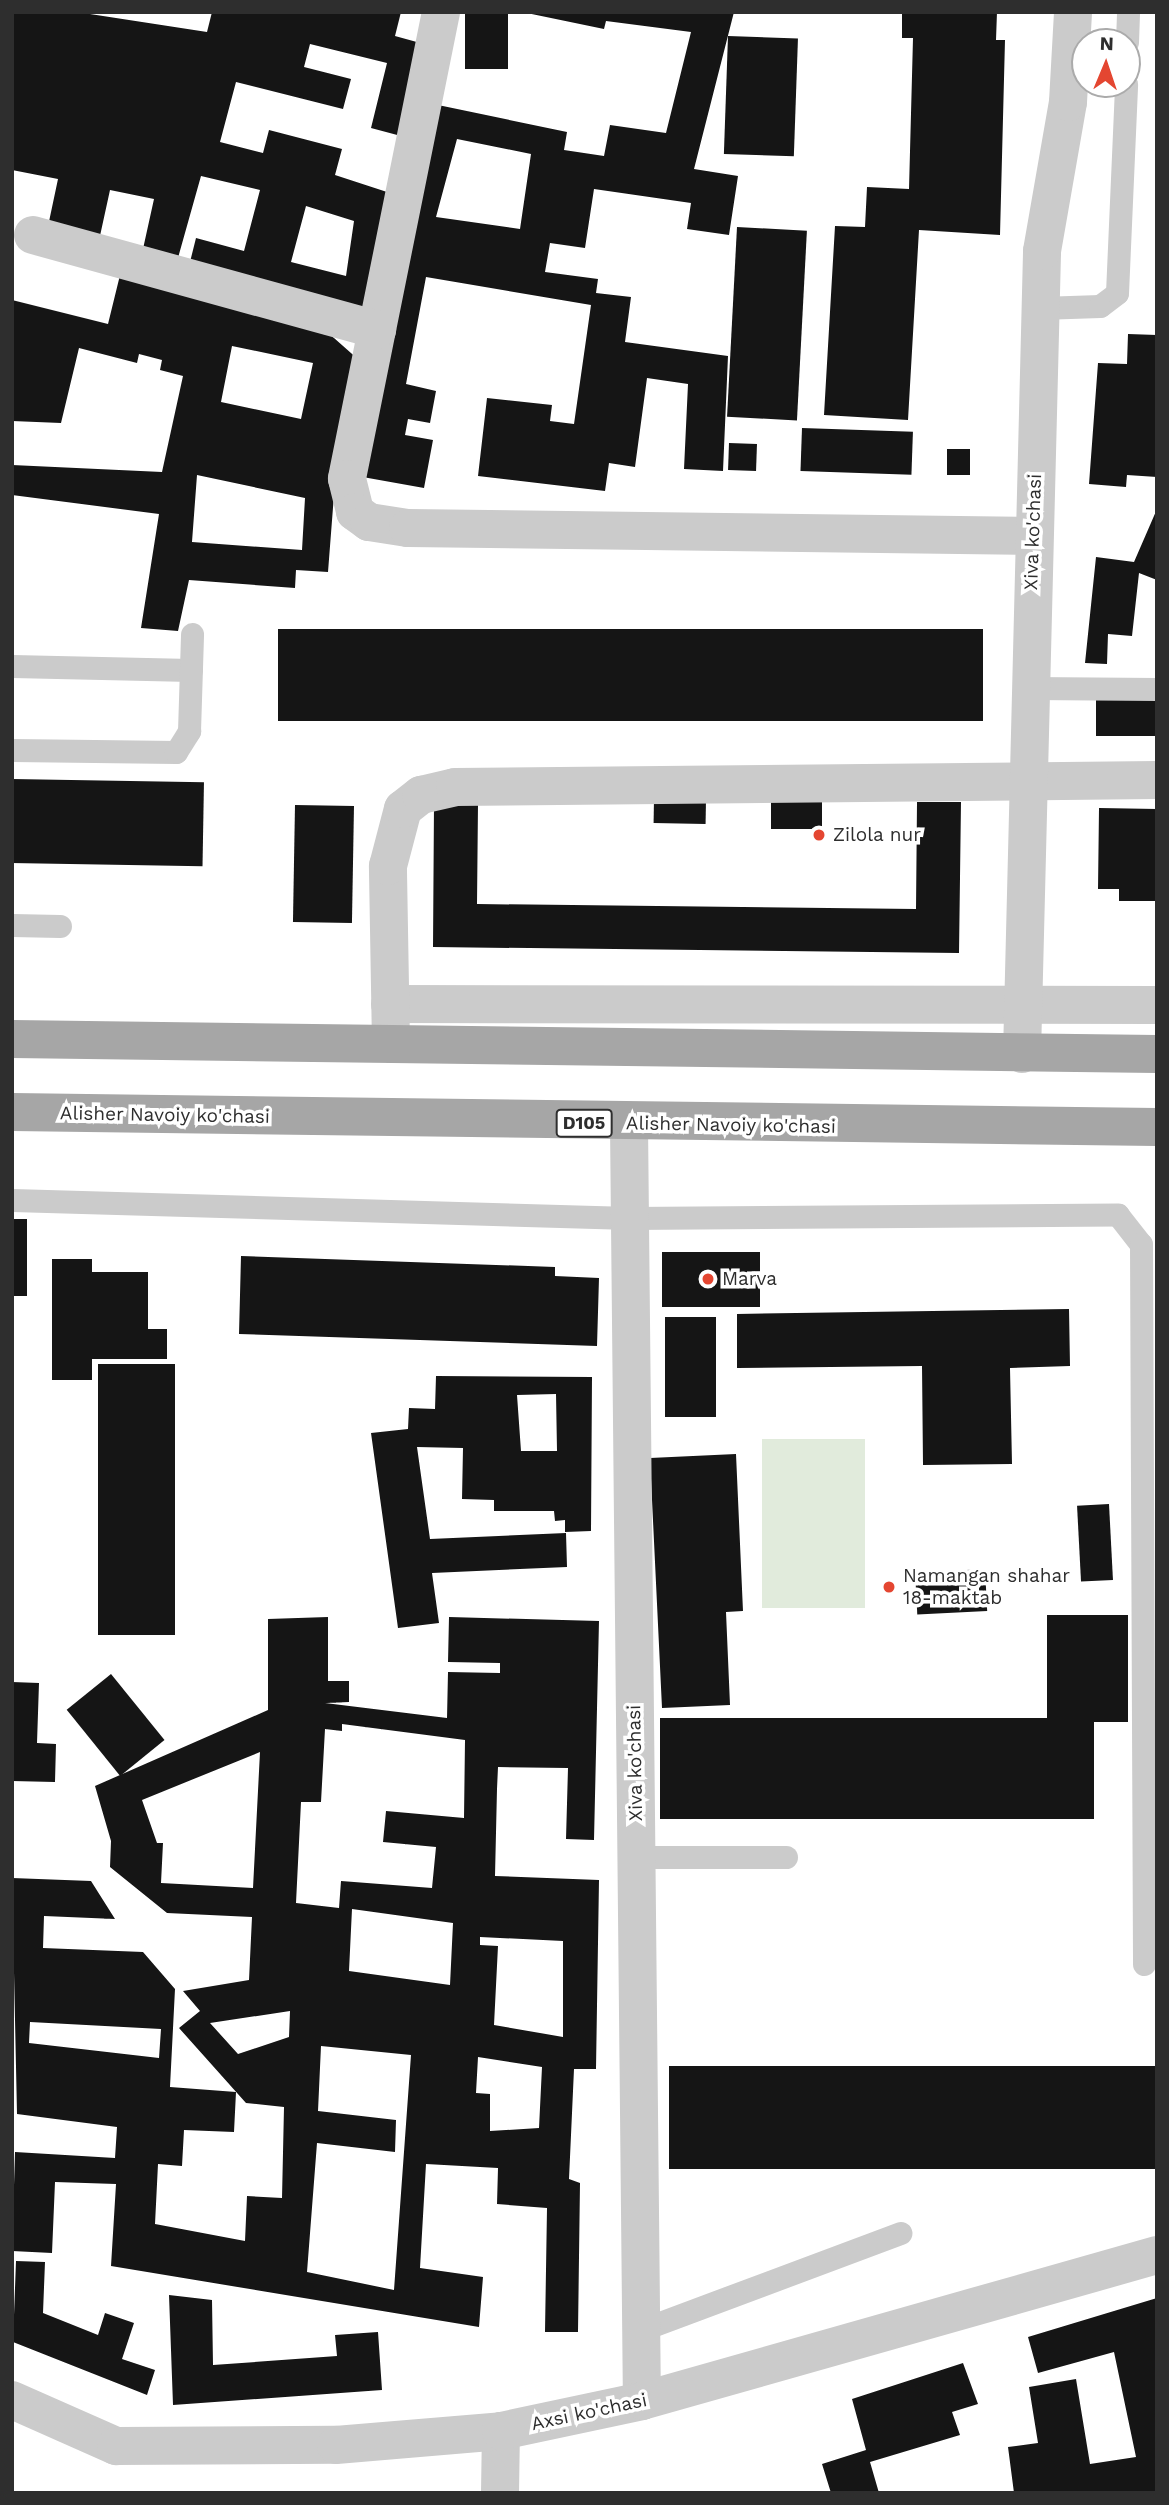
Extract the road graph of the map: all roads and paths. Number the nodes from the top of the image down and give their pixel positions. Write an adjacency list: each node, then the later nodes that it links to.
1 (441, 12): 6 (street)
2 (1073, 12): 5 (street, Xiva ko'chasi)
3 (1125, 98): 5 (lane)
4 (33, 235): 6 (street)
5 (1041, 308): 7 (street, Xiva ko'chasi)
6 (377, 330): 7 (street)
7 (1032, 536): 11 (street, Xiva ko'chasi)
8 (192, 634): 10 (lane)
9 (12, 666): 10 (lane)
10 (191, 670): 13 (lane)
11 (1030, 688): 12 (lane); 15 (street, Xiva ko'chasi)
12 (1157, 689)
13 (12, 750)
14 (1157, 780): 15 (street)
15 (1027, 783): 18 (street); 19 (street, Xiva ko'chasi)
16 (12, 925): 17 (lane)
17 (60, 926)
18 (390, 1004): 19 (street); 22 (street)
19 (1023, 1004): 20 (street); 23 (street, Xiva ko'chasi)
20 (1157, 1005)
21 (12, 1039): 22 (main road)
22 (391, 1044): 23 (main road)
23 (1022, 1054): 24 (main road)
24 (1157, 1054)
25 (12, 1112): 26 (main road, Alisher Navoiy ko'chasi / D105)
26 (629, 1124): 27 (main road, Alisher Navoiy ko'chasi / D105); 29 (street, Xiva ko'chasi)
27 (1157, 1127)
28 (12, 1200): 29 (lane)
29 (629, 1218): 30 (lane); 31 (street, Xiva ko'chasi)
30 (1150, 1528): 33 (lane)
31 (636, 1857): 32 (lane); 36 (street, Xiva ko'chasi)
32 (786, 1857)
33 (1144, 1964)
34 (900, 2233): 36 (lane)
35 (1157, 2255): 38 (street, Axsi ko'chasi)
36 (641, 2330): 38 (street, Xiva ko'chasi)
37 (12, 2400): 39 (street, Axsi ko'chasi)
38 (642, 2401): 39 (street, Axsi ko'chasi)
39 (501, 2431): 40 (street)
40 (500, 2493)

